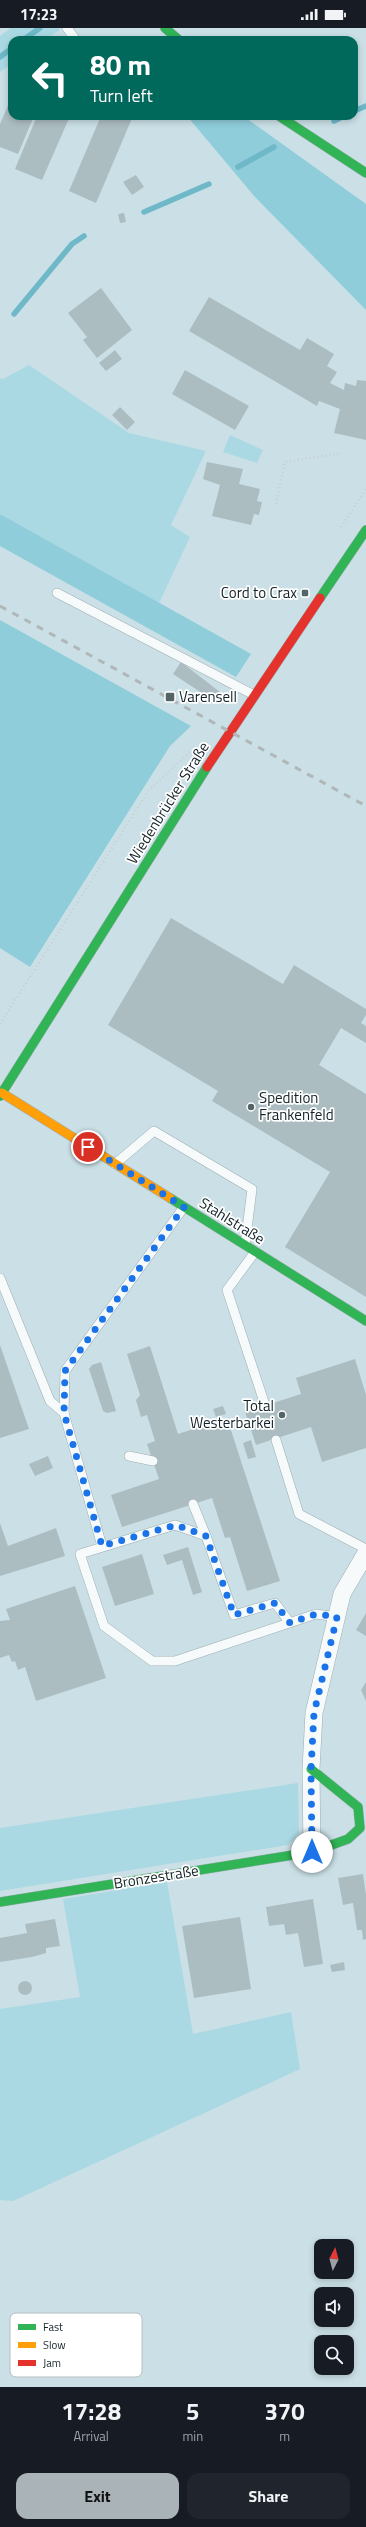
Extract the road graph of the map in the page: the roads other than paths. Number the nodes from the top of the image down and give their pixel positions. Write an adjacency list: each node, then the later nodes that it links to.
1 (165, 28): 2 (street)
2 (174, 36)
3 (285, 120): 4 (street)
4 (366, 173)
5 (366, 530): 7 (street, Wiedenbrücker Straße)
6 (57, 593): 7 (lane)
7 (254, 694): 8 (street, Wiedenbrücker Straße)
8 (1, 1095): 9 (street, Stahlstraße)
9 (115, 1164): 10 (street, Stahlstraße); 11 (lane)
10 (184, 1207): 11 (street, Stahlstraße); 16 (lane)
11 (245, 1245): 12 (street, Stahlstraße)
12 (255, 1252): 14 (street, Stahlstraße); 15 (lane)
13 (0, 1278): 16 (lane)
14 (366, 1321)
15 (265, 1405)
16 (64, 1413): 22 (lane)
17 (276, 1440): 23 (lane)
18 (129, 1456): 19 (lane)
19 (153, 1461)
20 (193, 1504): 21 (lane)
21 (206, 1536): 22 (lane); 26 (lane)
22 (102, 1546): 26 (lane)
23 (366, 1549)
24 (366, 1553): 25 (street)
25 (337, 1617): 26 (lane); 27 (street)
26 (290, 1623)
27 (311, 1769): 28 (street, Bronzestraße); 29 (street)
28 (362, 1806): 29 (street, Bronzestraße)
29 (312, 1852): 30 (street, Bronzestraße)
30 (0, 1902)

